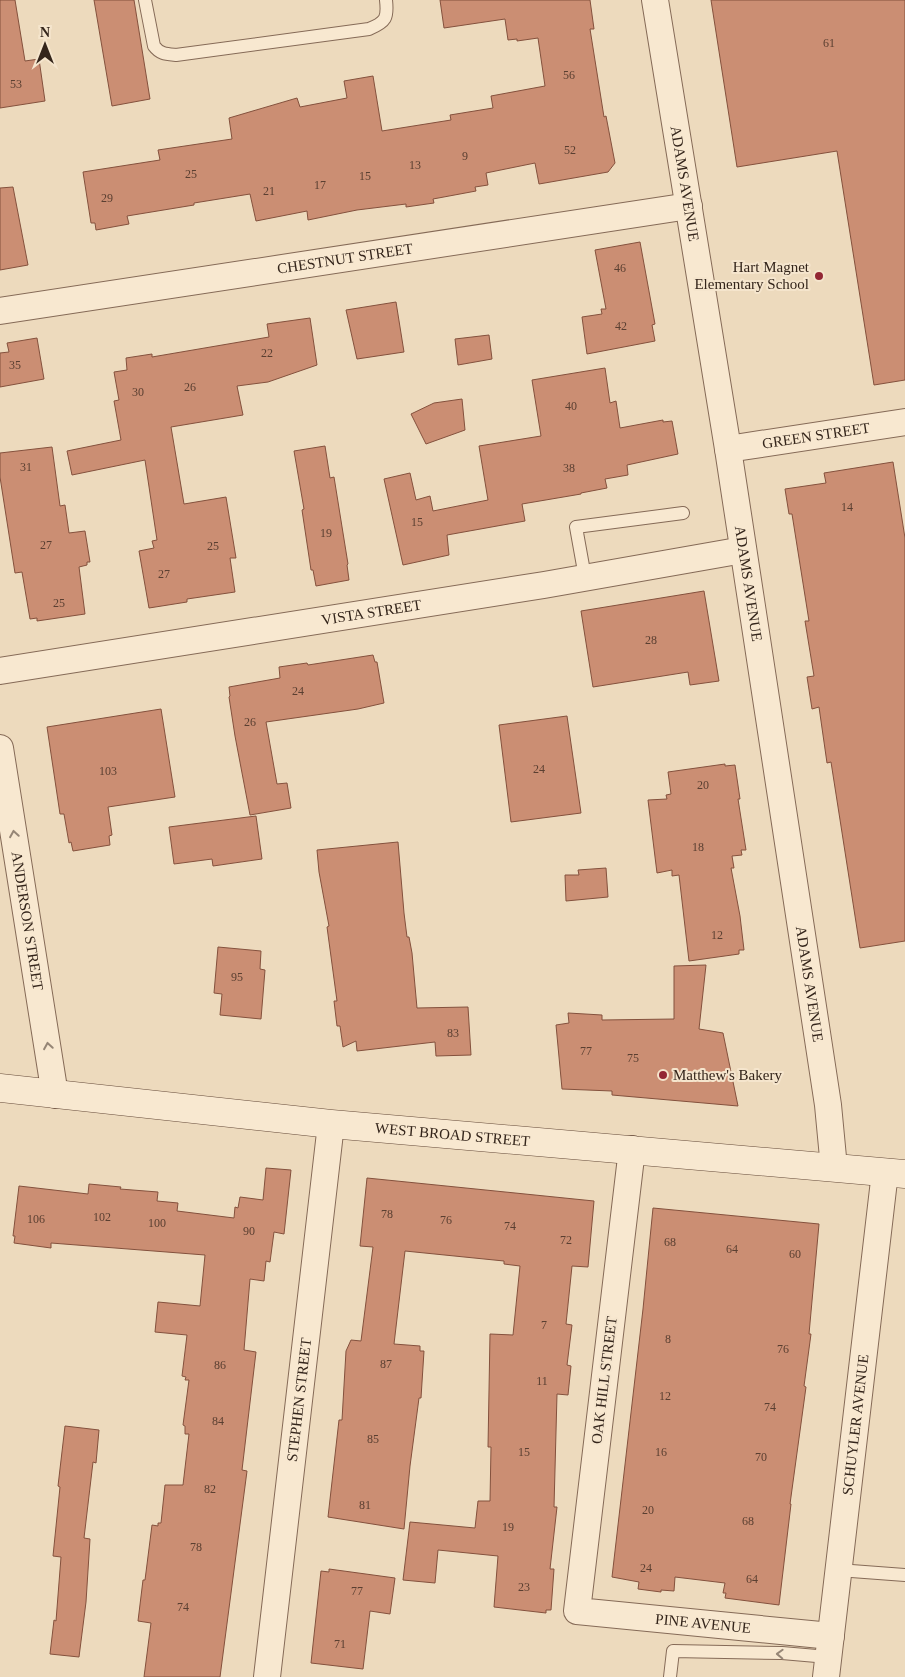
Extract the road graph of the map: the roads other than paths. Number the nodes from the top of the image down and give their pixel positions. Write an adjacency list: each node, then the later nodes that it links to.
1 (145, 0): 2 (lane)
2 (386, 0)
3 (655, 0): 4 (street, ADAMS AVENUE)
4 (689, 206): 5 (street, CHESTNUT STREET); 7 (street, ADAMS AVENUE)
5 (0, 310)
6 (905, 422): 7 (street, GREEN STREET)
7 (728, 450): 9 (street, ADAMS AVENUE)
8 (683, 513): 10 (lane)
9 (743, 550): 10 (street, VISTA STREET); 17 (street, ADAMS AVENUE)
10 (585, 577): 11 (street, VISTA STREET)
11 (0, 671)
12 (0, 748): 14 (street, ANDERSON STREET, one-way to 12)
13 (0, 1088): 14 (main road, WEST BROAD STREET)
14 (55, 1095): 15 (main road, WEST BROAD STREET)
15 (331, 1124): 16 (main road, WEST BROAD STREET); 23 (street, STEPHEN STREET)
16 (632, 1149): 17 (main road, WEST BROAD STREET); 21 (street, OAK HILL STREET)
17 (834, 1168): 18 (main road, WEST BROAD STREET)
18 (895, 1173): 19 (street, SCHUYLER AVENUE)
19 (838, 1570): 20 (lane); 22 (street, SCHUYLER AVENUE)
20 (905, 1575)
21 (577, 1611): 22 (street, PINE AVENUE)
22 (829, 1656): 24 (lane, one-way to 24)
23 (267, 1677)
24 (670, 1677)

